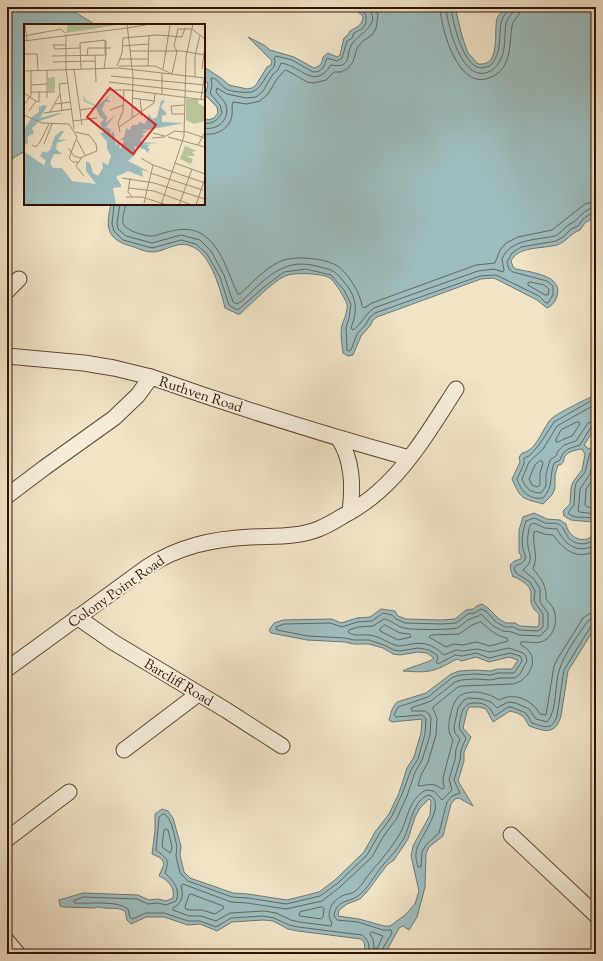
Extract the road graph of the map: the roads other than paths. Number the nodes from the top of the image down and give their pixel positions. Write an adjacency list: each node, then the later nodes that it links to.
1 (19, 279): 2 (street)
2 (7, 291)
3 (7, 356): 4 (street)
4 (151, 377): 6 (street, Ruthven Road); 8 (street, Ruthven Road)
5 (456, 389): 7 (street, Colony Point Road)
6 (339, 439): 7 (street, Ruthven Road); 9 (street)
7 (409, 458): 9 (street, Colony Point Road)
8 (7, 496)
9 (350, 512): 10 (street, Colony Point Road)
10 (78, 617): 11 (street, Colony Point Road); 12 (street, Barcliff Road)
11 (7, 669)
12 (198, 694): 13 (street, Barcliff Road); 14 (street)
13 (282, 746)
14 (124, 750)
15 (69, 792): 17 (street)
16 (511, 834): 18 (street)
17 (7, 839)
18 (596, 915)
19 (7, 941): 20 (street)
20 (18, 954)

